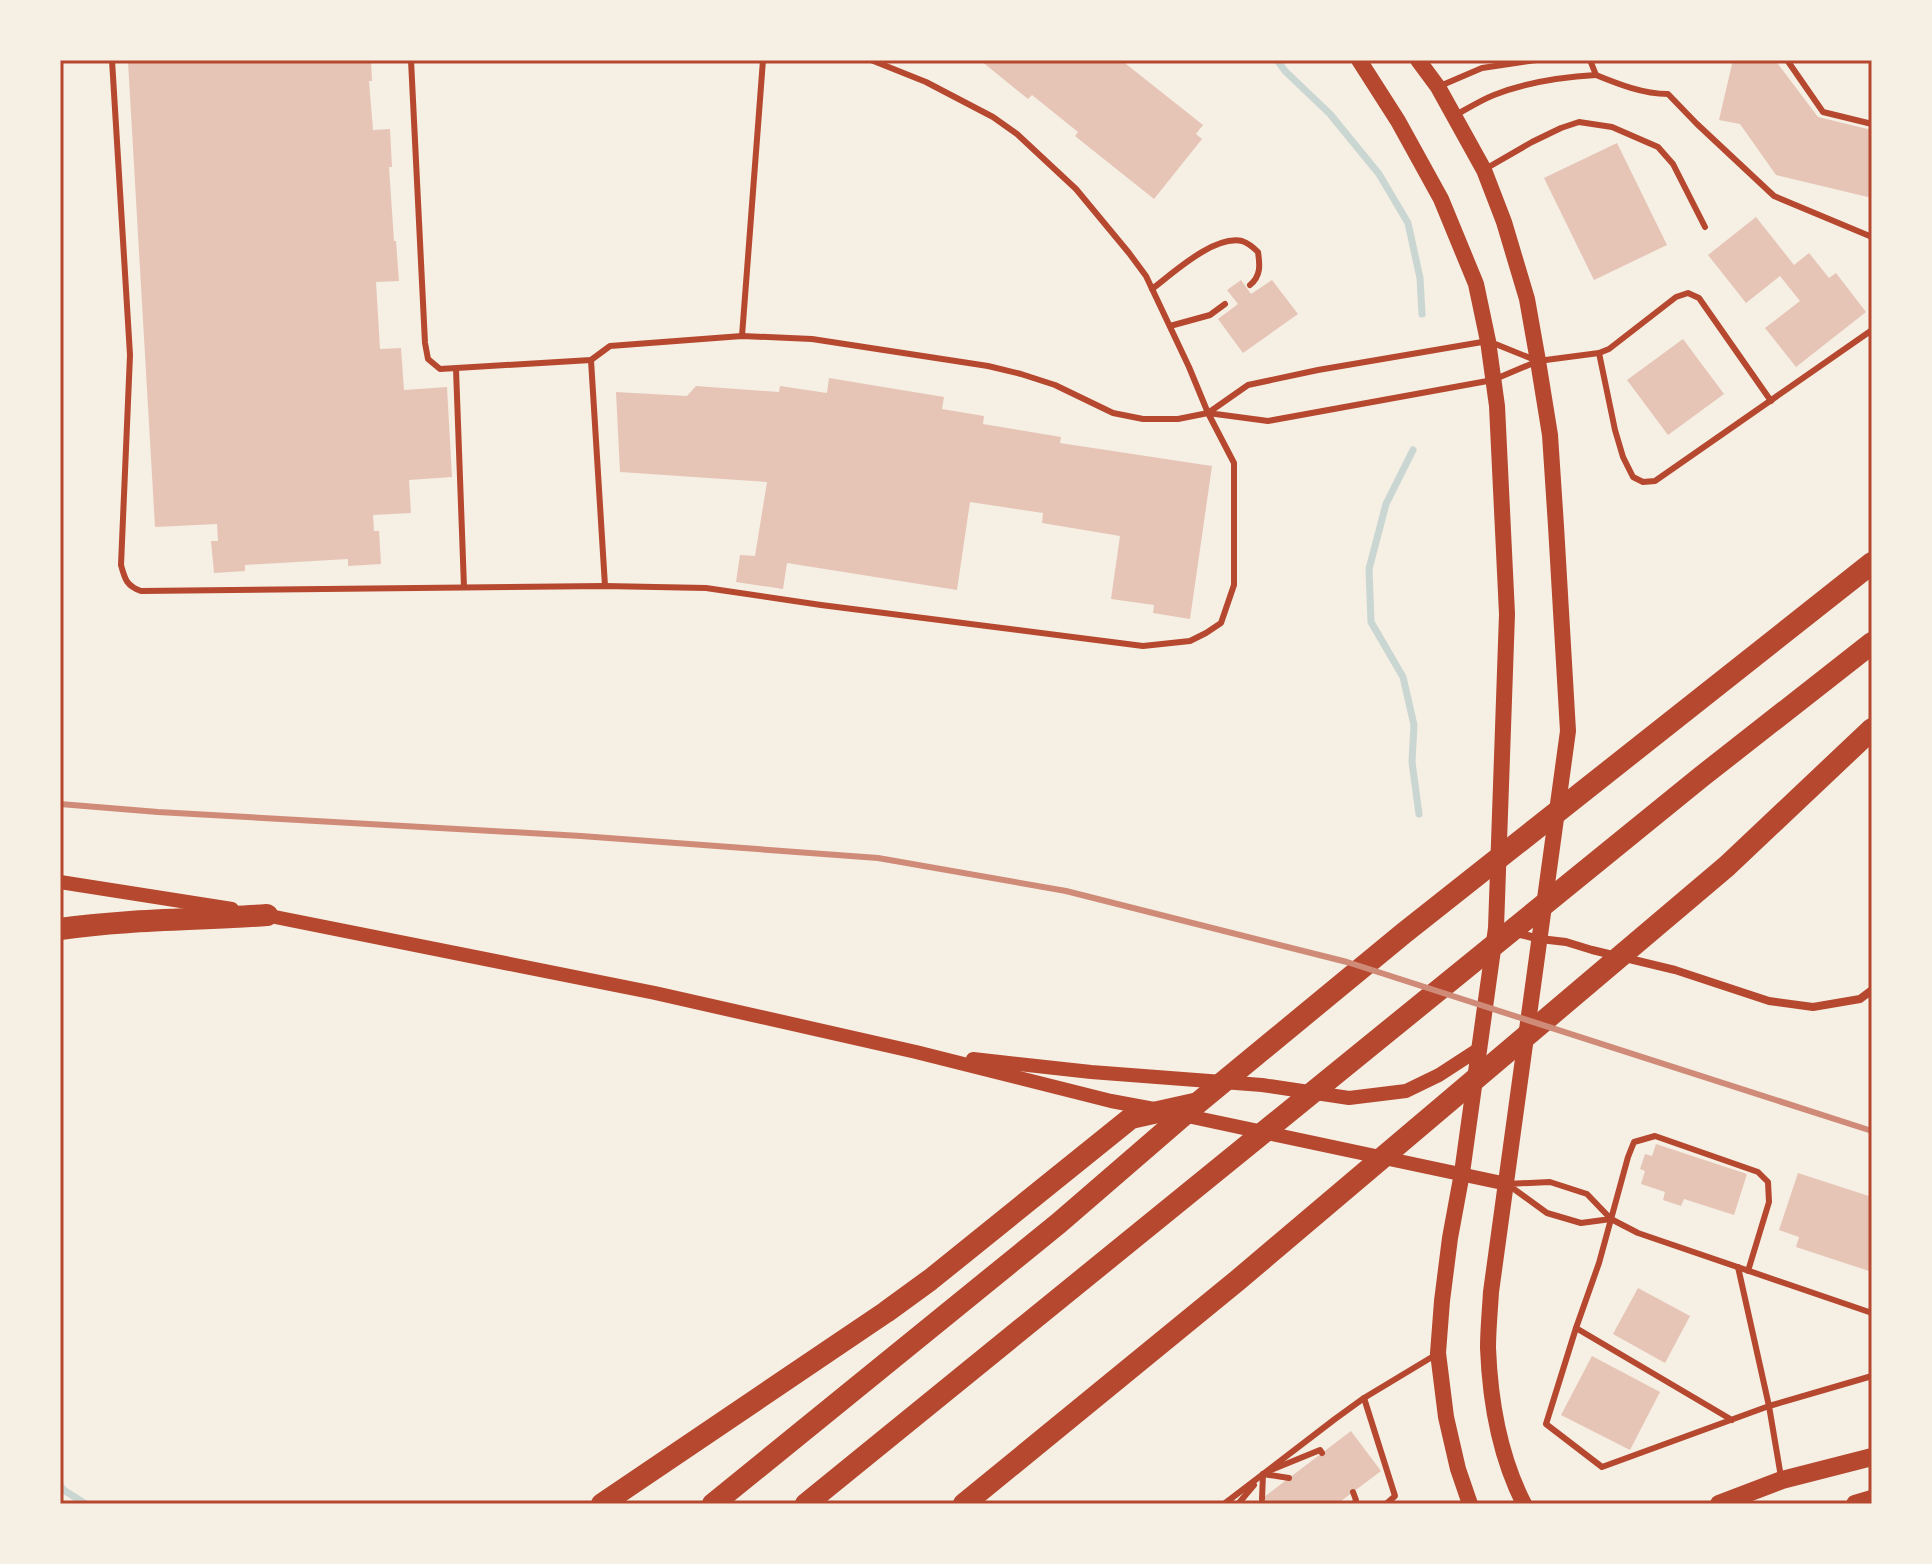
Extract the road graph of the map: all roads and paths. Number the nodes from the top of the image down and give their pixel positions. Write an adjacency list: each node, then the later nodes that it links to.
1 (112, 60): 33 (lane)
2 (411, 60): 27 (lane)
3 (763, 60): 22 (lane)
4 (871, 60): 18 (lane)
5 (1359, 60): 23 (main road)
6 (1418, 60): 11 (main road)
7 (1536, 60): 11 (lane)
8 (1590, 60): 10 (lane)
9 (1787, 60): 13 (lane)
10 (1596, 75): 12 (lane); 16 (lane)
11 (1438, 87): 12 (main road)
12 (1454, 116): 14 (main road)
13 (1872, 124)
14 (1484, 170): 15 (lane); 26 (main road)
15 (1705, 227)
16 (1872, 237)
17 (1250, 285): 18 (lane)
18 (1152, 289): 20 (lane)
19 (1225, 304): 20 (lane)
20 (1170, 326): 30 (lane)
21 (1872, 330): 29 (lane)
22 (742, 336): 25 (lane); 30 (lane)
23 (1488, 341): 26 (lane); 28 (main road); 30 (lane)
24 (1599, 353): 26 (lane); 29 (lane); 29 (lane)
25 (591, 360): 27 (lane); 32 (lane)
26 (1538, 361): 28 (lane); 40 (main road)
27 (456, 369): 33 (lane)
28 (1493, 380): 30 (lane); 38 (main road)
29 (1771, 401)
30 (1208, 413): 32 (lane)
31 (1872, 563): 44 (highway)
32 (605, 586): 33 (lane)
33 (464, 587)
34 (1872, 643): 67 (highway)
35 (1872, 729): 68 (highway)
36 (60, 882): 37 (street)
37 (267, 915): 39 (highway); 43 (street)
38 (1496, 928): 40 (street); 42 (main road)
39 (60, 929)
40 (1540, 939): 41 (street); 46 (main road)
41 (1872, 990)
42 (1479, 1049): 43 (street); 45 (main road)
43 (916, 1052): 45 (street)
44 (1199, 1102): 65 (highway); 66 (highway)
45 (1462, 1173): 46 (street); 52 (main road)
46 (1507, 1184): 47 (lane); 47 (lane); 74 (main road)
47 (1611, 1219): 48 (lane); 49 (lane); 51 (lane)
48 (1738, 1267): 49 (lane); 55 (lane)
49 (1748, 1271): 50 (lane)
50 (1872, 1313)
51 (1576, 1328): 56 (lane); 56 (lane)
52 (1438, 1353): 54 (lane); 73 (main road)
53 (1872, 1376): 55 (lane)
54 (1364, 1398): 59 (lane); 72 (lane)
55 (1769, 1406): 56 (lane); 61 (lane)
56 (1732, 1420)
57 (1322, 1453): 59 (lane)
58 (1872, 1457): 61 (main road)
59 (1263, 1474): 60 (lane); 63 (lane); 69 (lane); 70 (lane)
60 (1289, 1478)
61 (1782, 1480): 75 (main road)
62 (1353, 1492): 71 (lane)
63 (1262, 1499)
64 (1872, 1499): 76 (main road)
65 (602, 1504)
66 (713, 1504)
67 (806, 1504)
68 (964, 1504)
69 (1224, 1504)
70 (1238, 1504)
71 (1354, 1504)
72 (1386, 1504)
73 (1470, 1504)
74 (1524, 1504)
75 (1719, 1504)
76 (1855, 1504)

